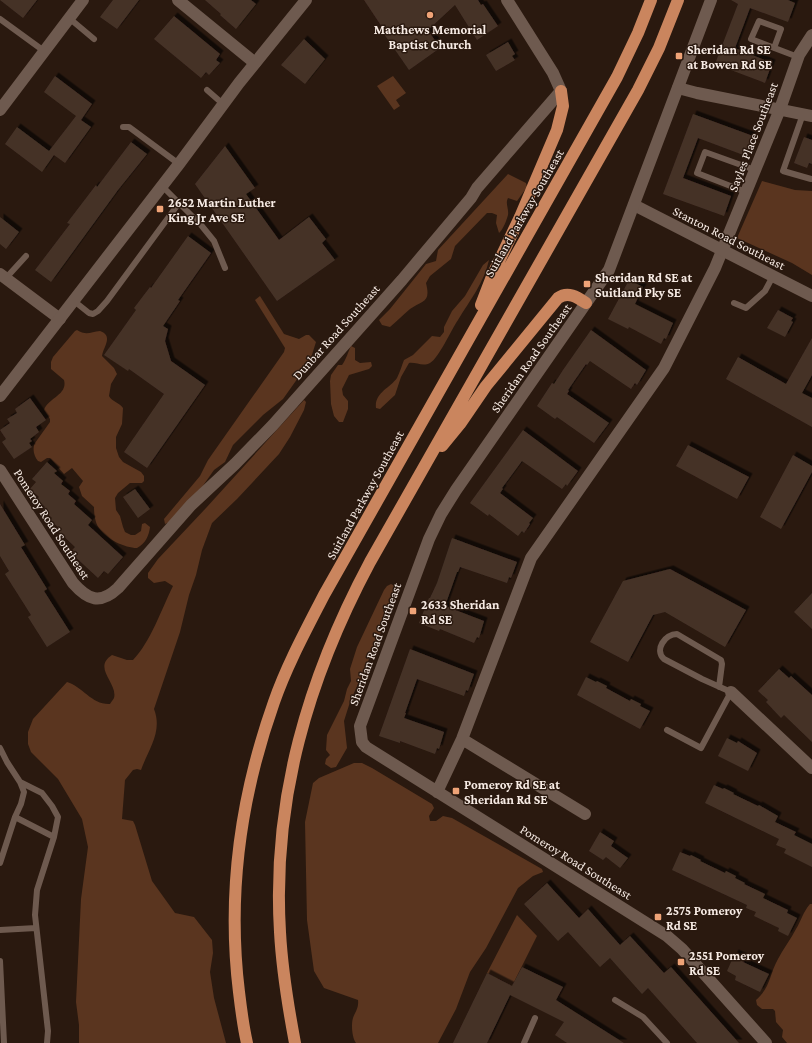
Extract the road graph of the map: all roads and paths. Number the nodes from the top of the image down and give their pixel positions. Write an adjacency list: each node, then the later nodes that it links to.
1 (83, 0): 8 (street)
2 (178, 0): 15 (street)
3 (306, 0): 15 (street)
4 (507, 0): 18 (street)
5 (651, 0): 41 (highway, Suitland Parkway Southeast)
6 (678, 0): 44 (highway)
7 (711, 0): 16 (street, Sheridan Road Southeast)
8 (69, 18): 11 (lane); 13 (street)
9 (0, 19): 13 (lane)
10 (812, 35): 14 (street, Sayles Place Southeast)
11 (94, 39)
12 (774, 48): 12 (lane); 14 (lane)
13 (44, 51): 20 (street)
14 (798, 57): 21 (street, Sayles Place Southeast)
15 (255, 63): 19 (street)
16 (678, 88): 21 (street); 30 (street, Sheridan Road Southeast)
17 (207, 90): 19 (lane)
18 (561, 91): 41 (highway); 45 (street, Dunbar Road Southeast)
19 (224, 104): 24 (street)
20 (0, 110)
21 (780, 110): 22 (street); 25 (street, Sayles Place Southeast)
22 (808, 115): 26 (lane)
23 (123, 127): 24 (lane)
24 (179, 164): 27 (street)
25 (755, 170): 28 (street, Sayles Place Southeast); 28 (lane)
26 (811, 179)
27 (162, 186): 29 (lane); 37 (street)
28 (746, 192): 31 (street, Sayles Place Southeast)
29 (179, 203): 33 (lane); 37 (lane)
30 (634, 205): 31 (street, Stanton Road Southeast); 38 (street, Sheridan Road Southeast)
31 (722, 251): 35 (street, Stanton Road Southeast); 50 (street, Sayles Place Southeast)
32 (26, 256): 34 (lane)
33 (225, 268)
34 (3, 276): 40 (street)
35 (772, 276): 36 (street, Stanton Road Southeast); 39 (lane)
36 (812, 296)
37 (74, 301): 40 (street)
38 (586, 303): 44 (highway); 48 (street, Sheridan Road Southeast)
39 (734, 303)
40 (60, 319): 42 (street)
41 (466, 342): 66 (highway, Suitland Parkway Southeast)
42 (0, 396)
43 (0, 470): 45 (street, Pomeroy Road Southeast)
44 (419, 476): 67 (highway)
45 (123, 583)
46 (719, 686): 46 (lane); 47 (lane)
47 (731, 692): 49 (lane); 52 (street)
48 (360, 726): 54 (street, Pomeroy Road Southeast)
49 (666, 730)
50 (462, 739): 54 (street, Sayles Place Southeast); 55 (street)
51 (0, 748): 53 (lane)
52 (812, 768)
53 (20, 782): 56 (lane); 57 (lane)
54 (437, 792): 70 (street, Pomeroy Road Southeast)
55 (585, 814)
56 (15, 817): 57 (lane); 58 (lane)
57 (54, 837): 59 (lane)
58 (0, 863)
59 (36, 928): 60 (lane); 65 (lane)
60 (0, 930)
61 (0, 960): 64 (lane)
62 (615, 1000): 69 (lane)
63 (535, 1018): 68 (lane)
64 (4, 1043)
65 (47, 1043)
66 (247, 1043)
67 (295, 1043)
68 (524, 1043)
69 (667, 1043)
70 (766, 1043)

